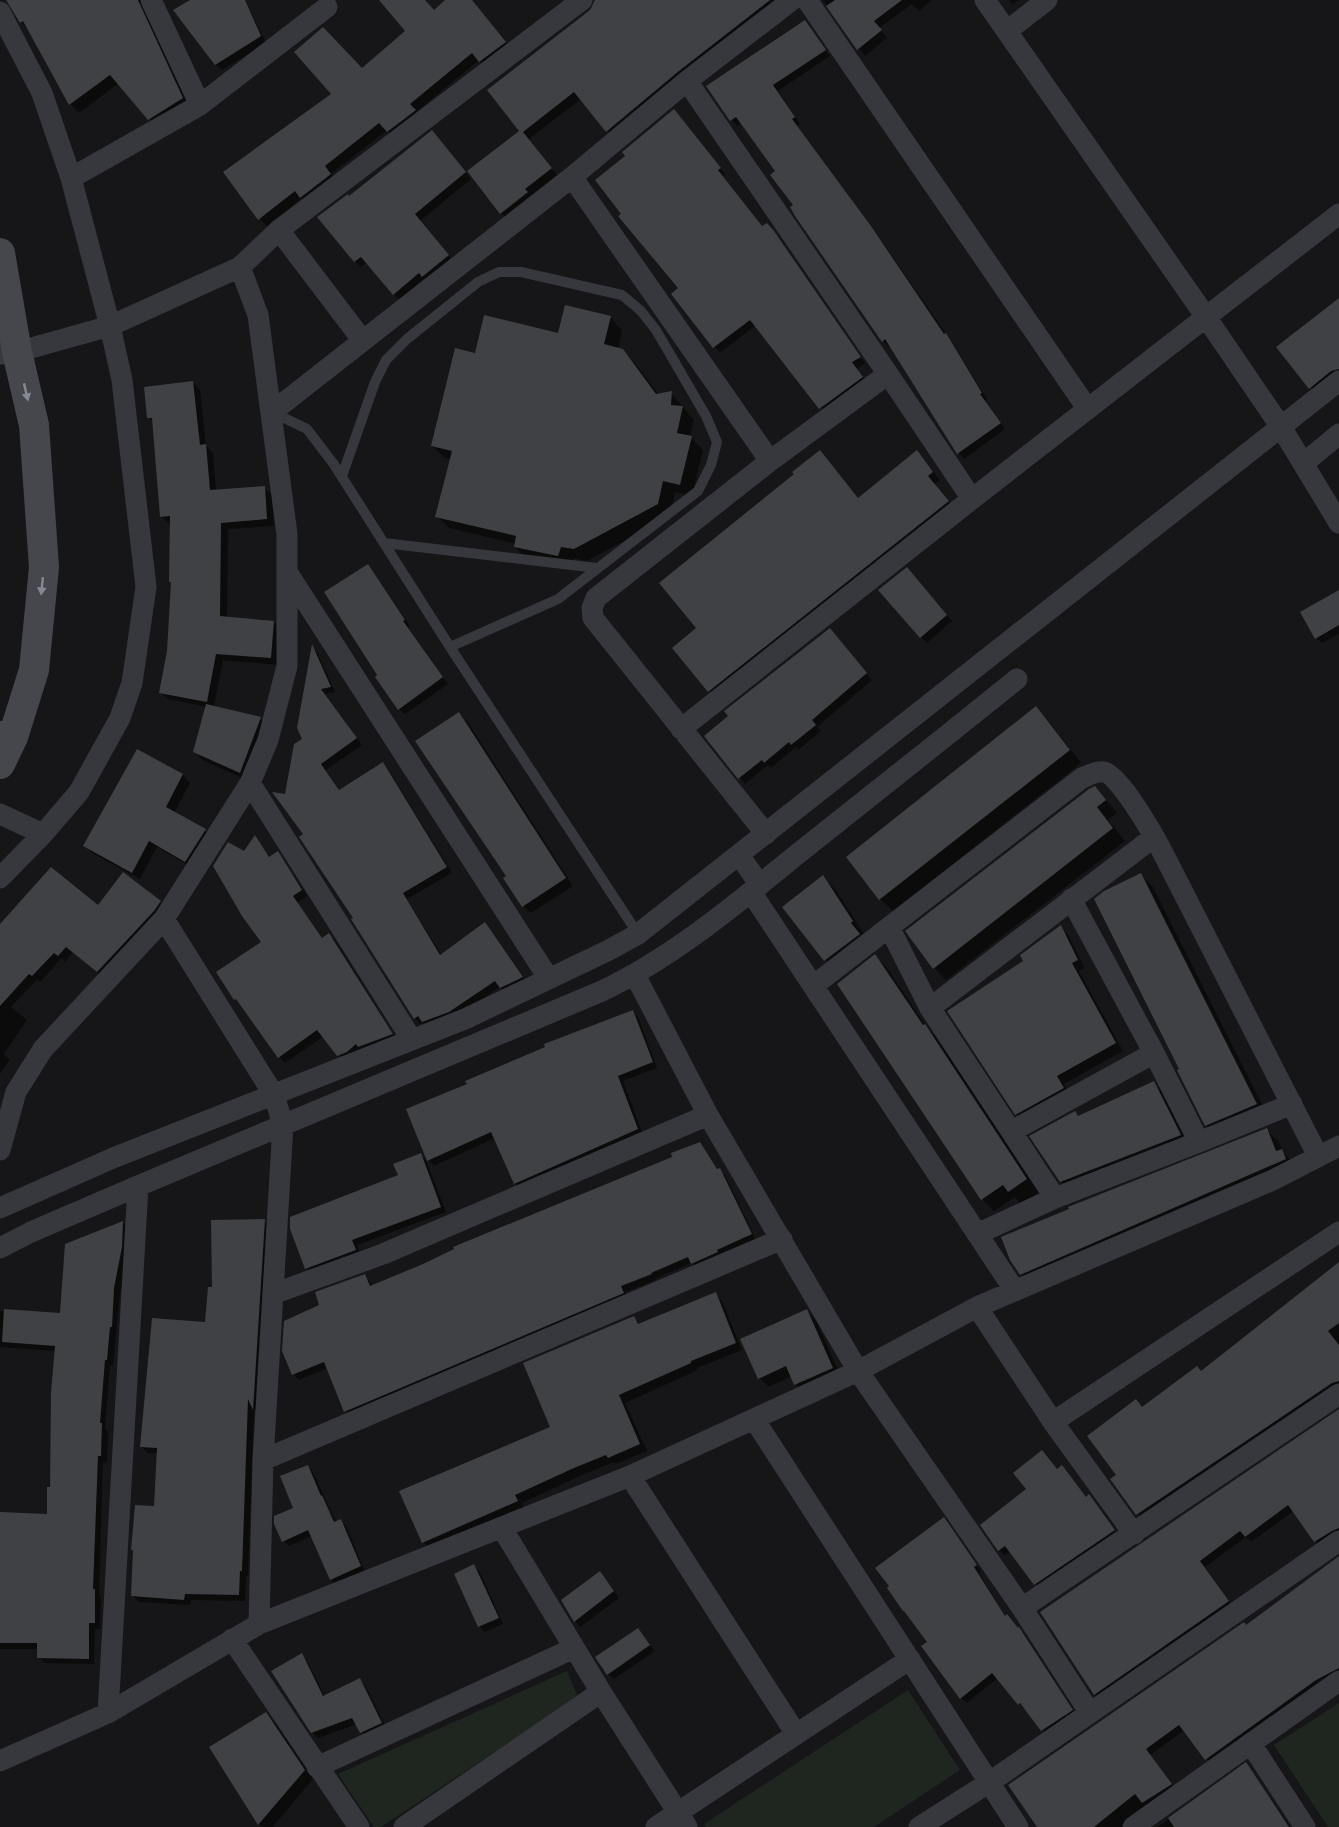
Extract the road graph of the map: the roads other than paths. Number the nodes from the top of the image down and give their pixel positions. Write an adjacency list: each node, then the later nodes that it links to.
1 (151, 0): 11 (street)
2 (582, 0): 15 (street)
3 (792, 0): 10 (street)
4 (807, 0): 24 (street)
5 (985, 0): 9 (street)
6 (1047, 0): 9 (street)
7 (328, 2): 11 (street)
8 (0, 12): 13 (street)
9 (1007, 31): 18 (street)
10 (687, 81): 12 (street); 22 (street)
11 (200, 105): 13 (street)
12 (572, 177): 20 (street); 28 (street)
13 (71, 178): 19 (street)
14 (1339, 214): 18 (street)
15 (279, 230): 17 (street); 20 (street)
16 (0, 252): 21 (main road)
17 (240, 267): 19 (street); 25 (street)
18 (1206, 317): 24 (street); 26 (street)
19 (110, 326): 21 (street); 43 (street)
20 (363, 342): 25 (street)
21 (8, 353): 39 (main road, one-way to 39)
22 (888, 374): 28 (street); 31 (street)
23 (1339, 381): 26 (street)
24 (1087, 408): 31 (street)
25 (272, 412): 30 (lane); 35 (street)
26 (1281, 427): 29 (street); 44 (street)
27 (1339, 434): 29 (street)
28 (770, 461): 38 (street)
29 (1304, 463): 32 (street)
30 (342, 476): 33 (lane); 34 (lane)
31 (972, 499): 38 (street)
32 (1339, 523)
33 (384, 543): 34 (lane); 36 (lane)
34 (597, 568): 36 (lane)
35 (287, 572): 41 (street); 54 (street)
36 (450, 647): 52 (lane)
37 (1017, 679): 48 (street)
38 (681, 729): 44 (street)
39 (6, 736): 40 (main road)
40 (0, 764)
41 (250, 783): 50 (street); 57 (street)
42 (0, 814): 43 (street)
43 (43, 834): 47 (street)
44 (766, 834): 46 (street)
45 (1154, 837): 49 (street); 51 (street); 60 (street)
46 (739, 855): 48 (street); 52 (street)
47 (0, 878)
48 (755, 888): 53 (street); 55 (street)
49 (1071, 899): 56 (street); 58 (street)
50 (164, 919): 59 (street); 66 (street)
51 (889, 927): 55 (street); 56 (street)
52 (638, 934): 54 (street)
53 (635, 975): 61 (street); 62 (street)
54 (549, 979): 57 (street)
55 (813, 986): 72 (street)
56 (930, 1008): 63 (street)
57 (412, 1040): 59 (street)
58 (1154, 1053): 63 (street); 64 (street)
59 (274, 1095): 62 (street); 70 (street)
60 (1292, 1104): 64 (street); 67 (street)
61 (708, 1114): 73 (street); 76 (street)
62 (283, 1125): 68 (street); 76 (street)
63 (1012, 1131): 69 (street)
64 (1199, 1142): 69 (street)
65 (1339, 1146): 67 (street)
66 (0, 1150)
67 (1318, 1156): 75 (street)
68 (138, 1186): 74 (street); 94 (street)
69 (1055, 1198): 72 (street)
70 (0, 1208)
71 (1339, 1232): 81 (street)
72 (977, 1234): 75 (street)
73 (782, 1239): 78 (street); 82 (street)
74 (0, 1248)
75 (1015, 1291): 77 (street)
76 (273, 1294): 82 (street)
77 (977, 1307): 78 (street); 81 (street)
78 (858, 1371): 80 (street); 87 (street)
79 (1339, 1394): 85 (street)
80 (754, 1419): 83 (street); 91 (street)
81 (1053, 1422): 85 (street)
82 (263, 1460): 88 (street)
83 (630, 1476): 84 (street); 96 (street)
84 (502, 1528): 88 (street); 90 (street)
85 (1134, 1534): 87 (street)
86 (1339, 1541): 95 (street)
87 (1022, 1608): 95 (street)
88 (259, 1624): 89 (street)
89 (232, 1639): 94 (street); 99 (street)
90 (574, 1647): 93 (street); 99 (street)
91 (910, 1659): 96 (street); 100 (street)
92 (1339, 1681): 97 (street)
93 (601, 1692): 101 (street); 104 (street)
94 (108, 1713): 98 (street)
95 (1090, 1713): 100 (street)
96 (796, 1734): 101 (street)
97 (1251, 1744): 102 (street); 109 (street)
98 (0, 1761)
99 (317, 1767): 103 (street)
100 (990, 1782): 106 (street); 107 (street)
101 (683, 1819): 105 (street)
102 (1157, 1820): 108 (street)
103 (359, 1827)
104 (404, 1827)
105 (656, 1827)
106 (919, 1827)
107 (1018, 1827)
108 (1133, 1827)
109 (1305, 1827)

